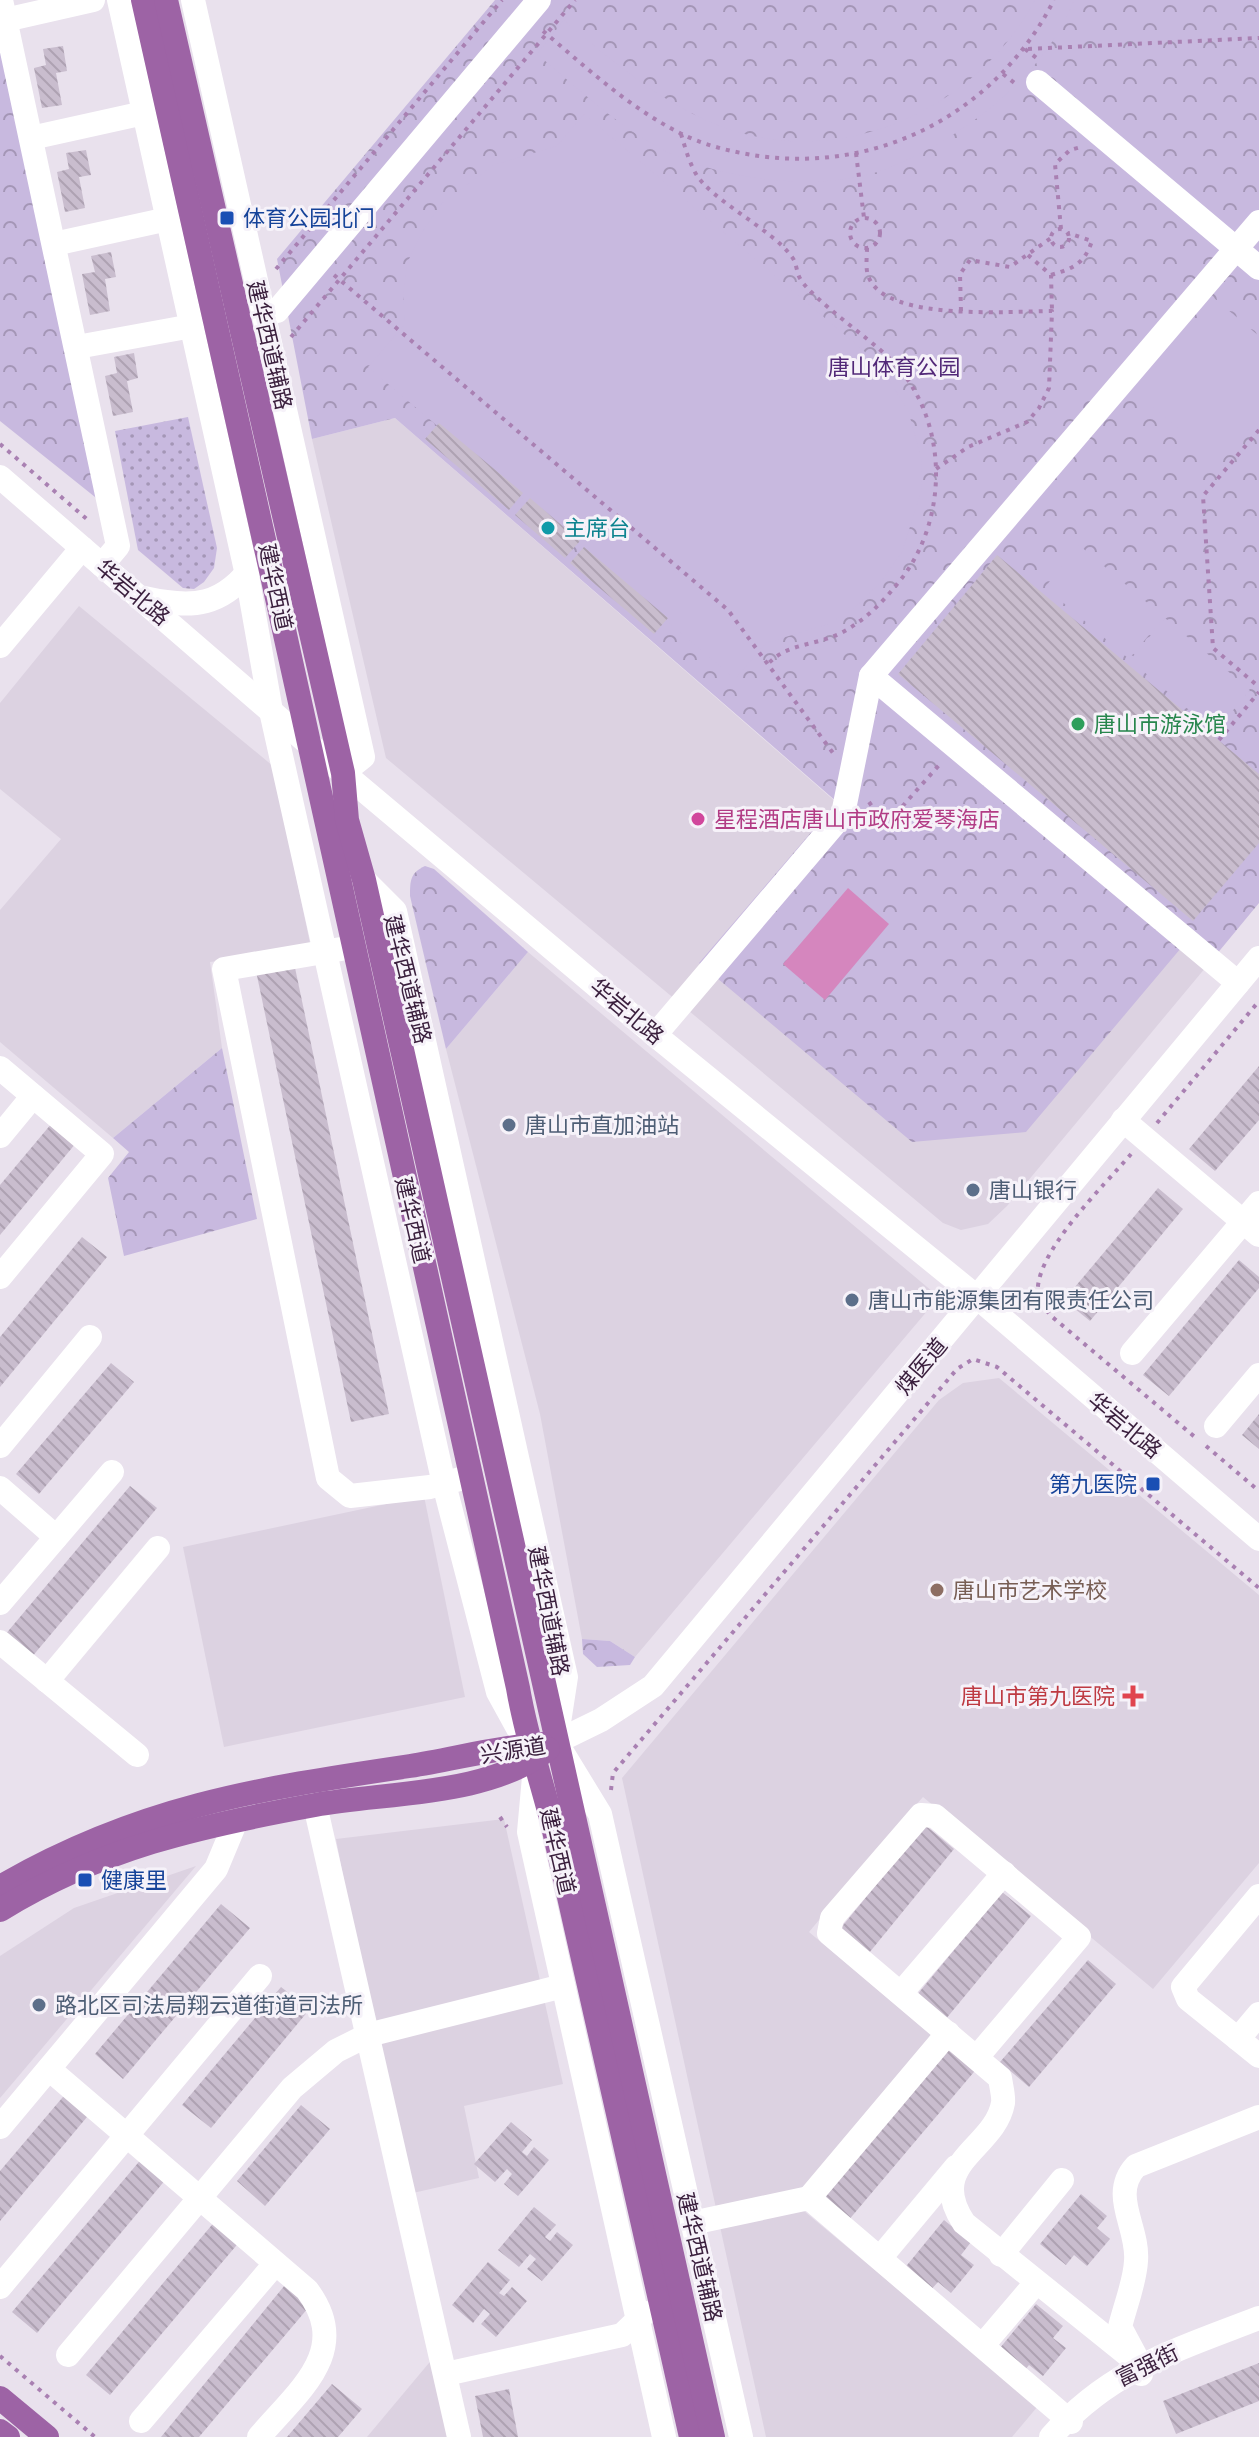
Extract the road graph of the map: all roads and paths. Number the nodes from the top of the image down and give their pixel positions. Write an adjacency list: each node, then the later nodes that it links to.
1 (93, 0): 10 (street)
2 (119, 0): 15 (street)
3 (143, 0): 44 (main road, 建华西道)
4 (166, 0): 57 (main road, 建华西道)
5 (193, 0): 57 (street, 建华西道辅路)
6 (502, 0): 33 (path)
7 (575, 0): 11 (path)
8 (1054, 0): 13 (path)
9 (532, 8): 11 (path); 30 (street)
10 (3, 10): 17 (street)
11 (546, 34): 16 (path); 34 (path)
12 (1259, 38): 13 (path)
13 (1025, 49): 19 (path)
14 (1038, 82): 18 (street)
15 (144, 113): 17 (street); 21 (street)
16 (681, 134): 19 (path); 42 (path)
17 (31, 138): 26 (street)
18 (1106, 139): 23 (path); 28 (street)
19 (856, 153): 20 (path)
20 (864, 218): 27 (path); 27 (path)
21 (168, 219): 26 (street); 38 (street)
22 (1259, 222): 28 (street)
23 (1061, 229): 24 (path); 25 (path)
24 (1068, 233): 25 (path); 32 (path)
25 (1051, 238): 29 (path)
26 (54, 244): 40 (street)
27 (867, 248): 36 (path)
28 (1236, 249): 31 (street); 51 (street)
29 (1028, 255): 32 (path); 36 (path)
30 (318, 262): 34 (path); 35 (street)
31 (1259, 268)
32 (1051, 275): 37 (path)
33 (269, 277)
34 (339, 279): 39 (path); 50 (path)
35 (277, 311)
36 (961, 311): 37 (path)
37 (1052, 311): 42 (path)
38 (192, 326): 40 (street); 47 (street)
39 (284, 345)
40 (77, 347): 46 (street)
41 (1259, 430): 52 (path)
42 (936, 469): 50 (path)
43 (0, 477): 45 (street, 华岩北路)
44 (267, 547): 47 (street); 55 (main road, 建华西道)
45 (82, 548): 46 (street, 华岩北路); 49 (street)
46 (102, 565): 48 (street, 华岩北路)
47 (247, 575): 48 (street); 53 (street)
48 (141, 598): 53 (street, 华岩北路)
49 (0, 646)
50 (768, 664): 58 (path)
51 (871, 676): 58 (street); 62 (street)
52 (1259, 690): 54 (path)
53 (271, 711): 55 (street, 华岩北路); 60 (street)
54 (1219, 740)
55 (310, 745): 57 (street, 华岩北路); 59 (main road, 建华西道)
56 (946, 757): 58 (path)
57 (343, 773): 63 (street, 华岩北路); 90 (main road, 建华西道)
58 (850, 777): 63 (street)
59 (352, 947): 60 (street); 79 (main road, 建华西道)
60 (326, 952): 80 (street); 80 (street)
61 (1259, 958): 62 (street, 煤医道)
62 (1238, 983): 66 (street, 煤医道)
63 (655, 1035): 71 (street, 华岩北路)
64 (0, 1068): 65 (street)
65 (33, 1096): 67 (street); 70 (street)
66 (1123, 1120): 69 (street); 71 (street, 煤医道)
67 (0, 1136)
68 (1259, 1203): 69 (street)
69 (1251, 1228): 74 (street)
70 (0, 1277)
71 (978, 1298): 84 (street, 华岩北路); 90 (street, 煤医道)
72 (1039, 1299): 82 (path)
73 (90, 1337): 77 (street)
74 (1132, 1353)
75 (1259, 1375): 76 (street)
76 (1216, 1426)
77 (0, 1446)
78 (112, 1472): 83 (street)
79 (471, 1476): 80 (street); 91 (main road, 建华西道)
80 (444, 1484): 91 (street)
81 (0, 1488): 83 (street)
82 (1259, 1491)
83 (56, 1537): 87 (street)
84 (1259, 1539)
85 (158, 1548): 89 (street)
86 (1259, 1588): 93 (path)
87 (0, 1603)
88 (0, 1642): 89 (street)
89 (47, 1681): 92 (street)
90 (556, 1742): 91 (main road, 兴源道); 117 (street, 建华西道辅路); 143 (main road, 建华西道)
91 (531, 1752): 94 (main road, 兴源道); 97 (main road, 兴源道); 101 (street); 123 (main road, 建华西道)
92 (137, 1755)
93 (614, 1800)
94 (315, 1805): 95 (main road, 兴源道); 105 (street)
95 (236, 1821): 99 (main road, 兴源道); 109 (street)
96 (1004, 1873): 102 (street); 102 (street); 108 (street)
97 (0, 1887)
98 (1259, 1896): 106 (street)
99 (0, 1910)
100 (260, 1976): 112 (street)
101 (563, 1986): 105 (street); 125 (street)
102 (901, 1993): 104 (street)
103 (1259, 2014): 106 (street)
104 (948, 2033): 108 (street); 115 (street)
105 (368, 2035): 116 (street); 131 (street)
106 (1238, 2039): 107 (street)
107 (1259, 2056)
108 (977, 2057): 113 (street)
109 (49, 2069): 111 (street); 112 (street)
110 (1259, 2117): 130 (street)
111 (0, 2127)
112 (126, 2136): 116 (street); 122 (street)
113 (963, 2159): 118 (street); 119 (street)
114 (1062, 2180): 118 (street)
115 (809, 2198): 117 (street); 119 (street)
116 (200, 2199): 120 (street); 128 (street)
117 (692, 2223): 144 (street, 建华西道辅路)
118 (1001, 2255): 121 (street)
119 (880, 2258): 127 (street)
120 (275, 2264): 133 (street); 139 (street)
121 (1035, 2284): 127 (street); 130 (street)
122 (0, 2287)
123 (658, 2293): 125 (street); 142 (main road, 建华西道)
124 (1259, 2318): 130 (street, 富强街)
125 (638, 2323): 131 (street); 141 (street)
126 (1259, 2327): 130 (street, 富强街)
127 (983, 2345): 135 (street)
128 (68, 2355)
129 (0, 2356): 138 (path)
130 (1140, 2369): 135 (street, 富强街)
131 (446, 2374): 140 (street)
132 (0, 2398): 137 (main road)
133 (141, 2421)
134 (0, 2431): 136 (main road)
135 (1062, 2431)
136 (8, 2437)
137 (47, 2437)
138 (95, 2437)
139 (259, 2437)
140 (459, 2437)
141 (664, 2437)
142 (691, 2437)
143 (713, 2437)
144 (741, 2437)

